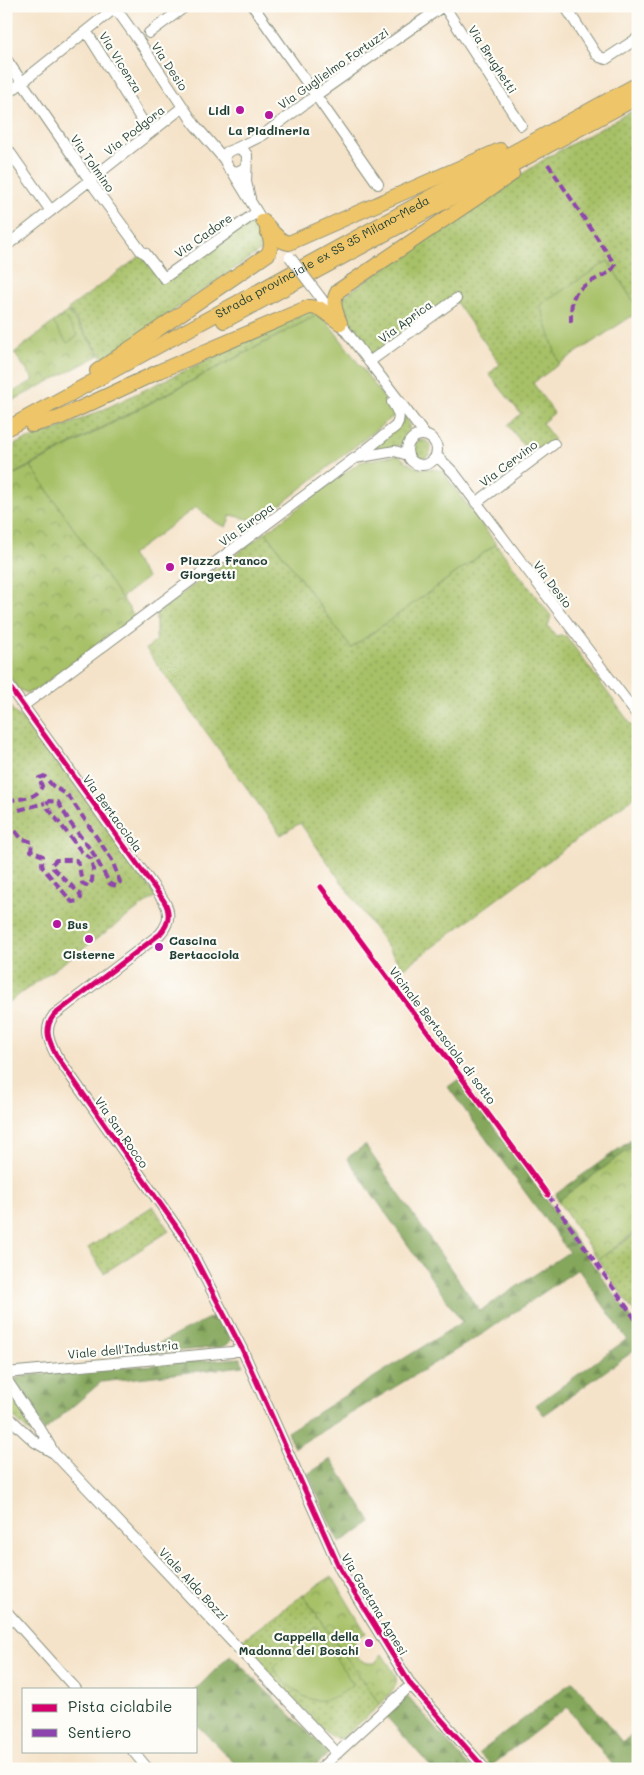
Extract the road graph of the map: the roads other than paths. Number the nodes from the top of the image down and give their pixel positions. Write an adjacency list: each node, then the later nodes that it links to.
1 (186, 6): 7 (street)
2 (253, 6): 13 (street)
3 (444, 6): 13 (street, Via Guglielmo Fortuzzi); 16 (street, Via Brughetti)
4 (565, 6): 8 (street)
5 (114, 7): 6 (street); 15 (street, Via Desio)
6 (86, 31): 10 (street); 19 (street, Via Vicenza)
7 (149, 34)
8 (638, 38)
9 (6, 59): 10 (street, Via Tolmino)
10 (22, 82): 12 (street); 27 (street, Via Tolmino)
11 (638, 84): 18 (highway, Strada provinciale ex SS 35 Milano-Meda)
12 (6, 95)
13 (315, 96): 20 (street, Via Guglielmo Fortuzzi); 28 (street)
14 (638, 97): 17 (highway, Strada provinciale ex SS 35 Milano-Meda)
15 (182, 107): 19 (street, Via Podgora); 21 (street, Via Desio)
16 (521, 125)
17 (577, 129): 35 (highway); 38 (highway, Strada provinciale ex SS 35 Milano-Meda)
18 (553, 130): 31 (highway); 37 (highway, Strada provinciale ex SS 35 Milano-Meda)
19 (150, 133): 27 (street, Via Podgora)
20 (263, 134): 23 (street, Via Guglielmo Fortuzzi); 25 (street, Via Guglielmo Fortuzzi)
21 (206, 139): 23 (street); 24 (street, Via Desio)
22 (6, 146): 30 (street)
23 (234, 148): 24 (street); 25 (street)
24 (224, 159): 26 (street)
25 (247, 162): 26 (street); 29 (street)
26 (232, 171): 29 (street)
27 (90, 181): 30 (street, Via Podgora); 33 (street, Via Tolmino)
28 (378, 184)
29 (250, 198): 31 (street)
30 (51, 211): 32 (street, Via Podgora)
31 (261, 218): 33 (street, Via Cadore); 35 (street, bridge); 37 (highway)
32 (6, 246)
33 (164, 278)
34 (456, 299): 36 (street, Via Aprica)
35 (340, 323): 36 (street); 38 (highway)
36 (370, 363): 40 (street); 45 (street)
37 (75, 392): 39 (highway, Strada provinciale ex SS 35 Milano-Meda)
38 (32, 425): 41 (highway, Strada provinciale ex SS 35 Milano-Meda)
39 (6, 429)
40 (417, 437): 43 (street, Via Europa); 44 (street); 46 (street)
41 (6, 440)
42 (554, 444): 47 (street, Via Cervino)
43 (395, 452): 44 (street, Via Europa); 45 (street, Via Europa)
44 (408, 455): 46 (street)
45 (355, 458): 49 (street, Via Europa)
46 (433, 459): 47 (street, Via Desio)
47 (476, 503): 50 (street, Via Desio)
48 (6, 682): 49 (street, Via Bertacciola)
49 (23, 706): 51 (street, Via Bertacciola)
50 (638, 716)
51 (135, 952): 52 (street, Via San Rocco)
52 (242, 1349): 53 (street, Viale dell'Industria); 58 (street, Via Gaetana Agnesi)
53 (6, 1373)
54 (6, 1379): 56 (street, Viale Aldo Bozzi)
55 (6, 1416): 56 (street, Viale Aldo Bozzi)
56 (54, 1453): 61 (street, Viale Aldo Bozzi)
57 (6, 1611): 59 (street)
58 (412, 1685): 61 (street); 64 (street, Via Gaetana Agnesi)
59 (75, 1688)
60 (134, 1752): 62 (street)
61 (337, 1753): 63 (street)
62 (148, 1769)
63 (320, 1769)
64 (485, 1769)

